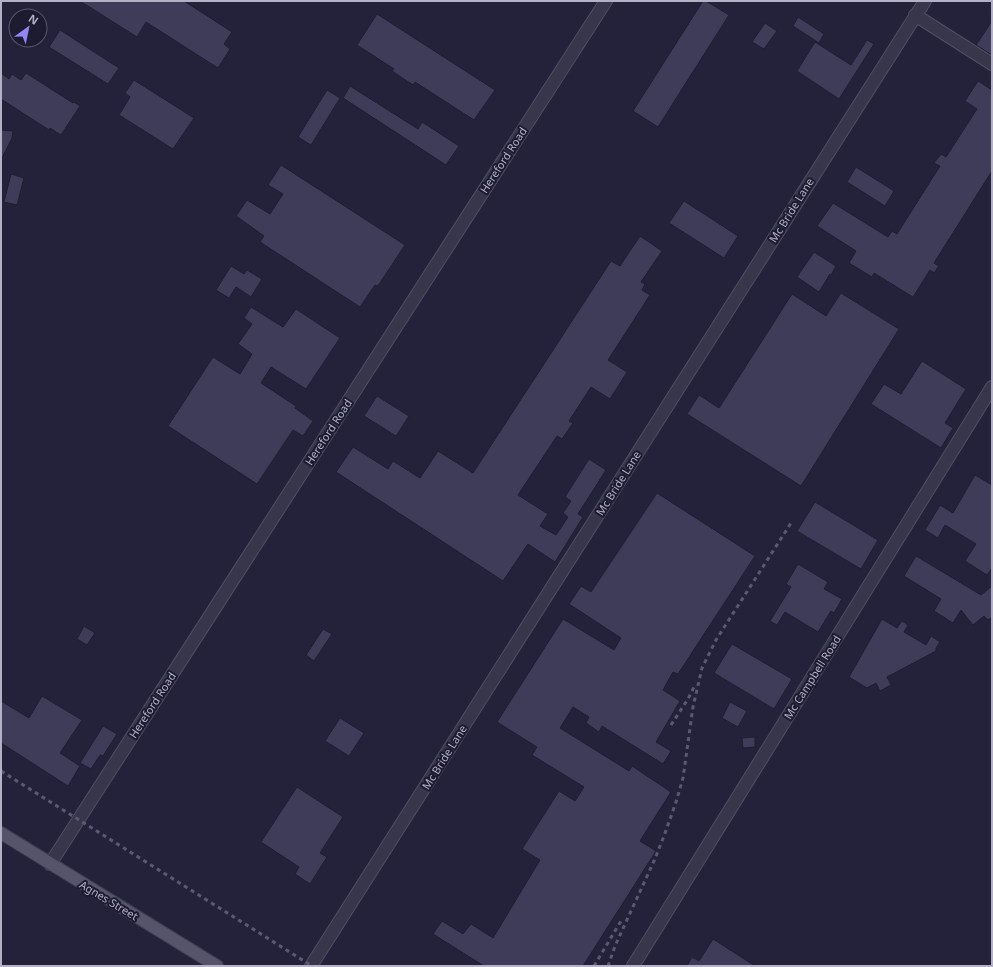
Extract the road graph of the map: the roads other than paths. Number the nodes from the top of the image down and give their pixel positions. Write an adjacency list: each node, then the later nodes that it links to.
1 (606, 1): 7 (street, Hereford Road)
2 (925, 1): 3 (street, Mc Bride Lane)
3 (915, 15): 4 (street); 9 (street, Mc Bride Lane)
4 (992, 64)
5 (992, 387): 10 (street, Mc Campbell Road)
6 (1, 833): 7 (main road, Agnes Street)
7 (50, 864): 8 (main road, Agnes Street)
8 (217, 966)
9 (311, 966)
10 (633, 966)

